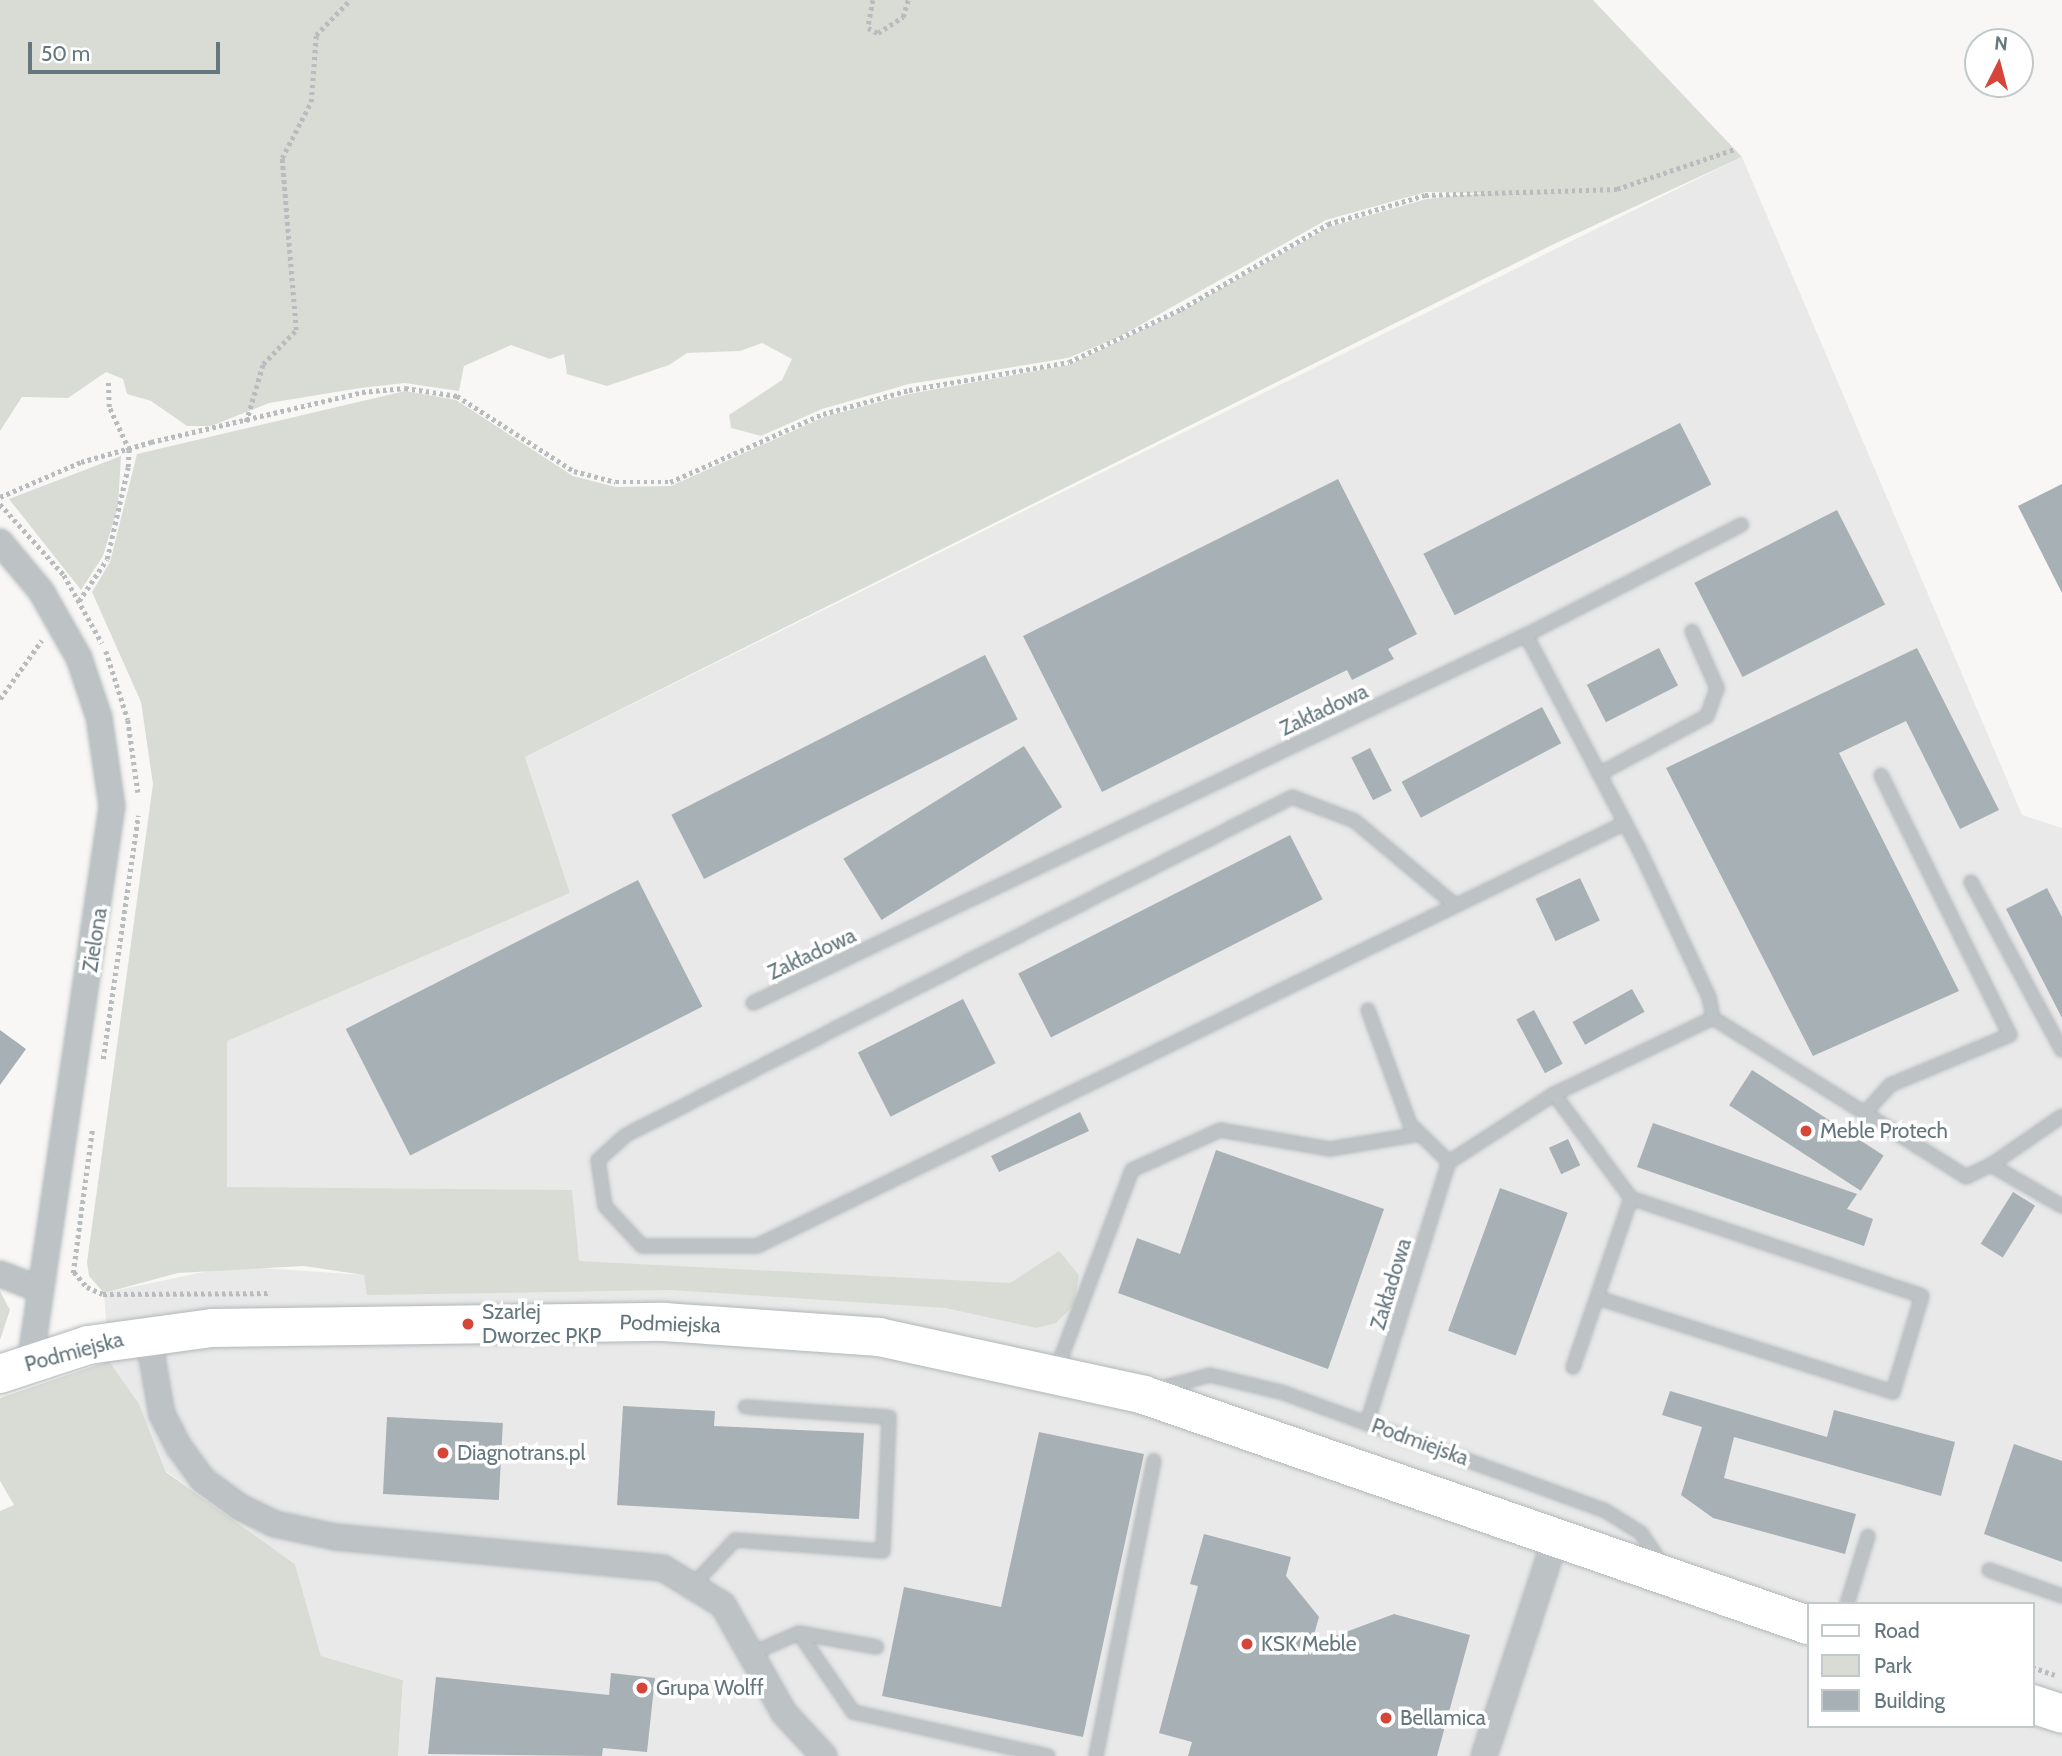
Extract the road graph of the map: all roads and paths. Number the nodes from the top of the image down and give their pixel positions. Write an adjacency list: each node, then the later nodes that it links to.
1 (350, 0): 6 (path)
2 (873, 0): 3 (path)
3 (908, 0)
4 (1735, 149): 6 (path)
5 (108, 380): 7 (path)
6 (246, 423): 7 (path)
7 (129, 450): 8 (path); 11 (path)
8 (0, 497)
9 (1741, 526): 13 (lane, Zakładowa)
10 (0, 542): 11 (street, Zielona)
11 (61, 623): 14 (path); 33 (street, Zielona)
12 (1692, 631): 15 (lane)
13 (1525, 635): 15 (lane); 20 (lane, Zakładowa)
14 (0, 699)
15 (1600, 774): 17 (lane)
16 (1881, 775): 25 (lane)
17 (1625, 823): 19 (lane); 22 (lane)
18 (1971, 882): 23 (lane)
19 (1455, 905): 19 (lane)
20 (753, 1003)
21 (1368, 1010): 27 (lane)
22 (1713, 1018): 24 (lane); 25 (lane)
23 (2062, 1050)
24 (1554, 1094): 28 (lane); 30 (lane)
25 (1865, 1113): 29 (lane)
26 (2062, 1116): 29 (lane)
27 (1420, 1134): 28 (lane); 38 (lane)
28 (1449, 1162): 41 (lane, Zakładowa)
29 (1991, 1165): 31 (lane)
30 (1631, 1198): 34 (lane); 34 (lane)
31 (2062, 1206)
32 (0, 1274): 33 (street)
33 (39, 1289): 37 (street, Zielona)
34 (1598, 1298): 36 (lane)
35 (148, 1335): 37 (main road, Podmiejska); 38 (main road, Podmiejska); 47 (street, Podmiejska)
36 (1573, 1367)
37 (15, 1369)
38 (1056, 1371): 39 (main road, Podmiejska)
39 (1144, 1395): 41 (lane, Podmiejska); 44 (main road, Podmiejska)
40 (745, 1407): 47 (lane)
41 (1367, 1423): 46 (lane, Podmiejska)
42 (1154, 1461): 60 (lane)
43 (1868, 1536): 49 (lane)
44 (1556, 1537): 46 (main road, Podmiejska); 61 (street)
45 (1989, 1570): 48 (lane)
46 (1668, 1576): 50 (main road, Podmiejska)
47 (692, 1586): 53 (street, Podmiejska)
48 (2062, 1596)
49 (1848, 1602)
50 (1806, 1624)
51 (799, 1633): 52 (lane); 53 (lane); 59 (lane)
52 (877, 1647)
53 (755, 1652): 58 (street, Podmiejska)
54 (2034, 1668): 55 (path)
55 (2062, 1678)
56 (2034, 1705): 57 (main road)
57 (2062, 1714)
58 (824, 1756)
59 (1048, 1756)
60 (1096, 1756)
61 (1484, 1756)

